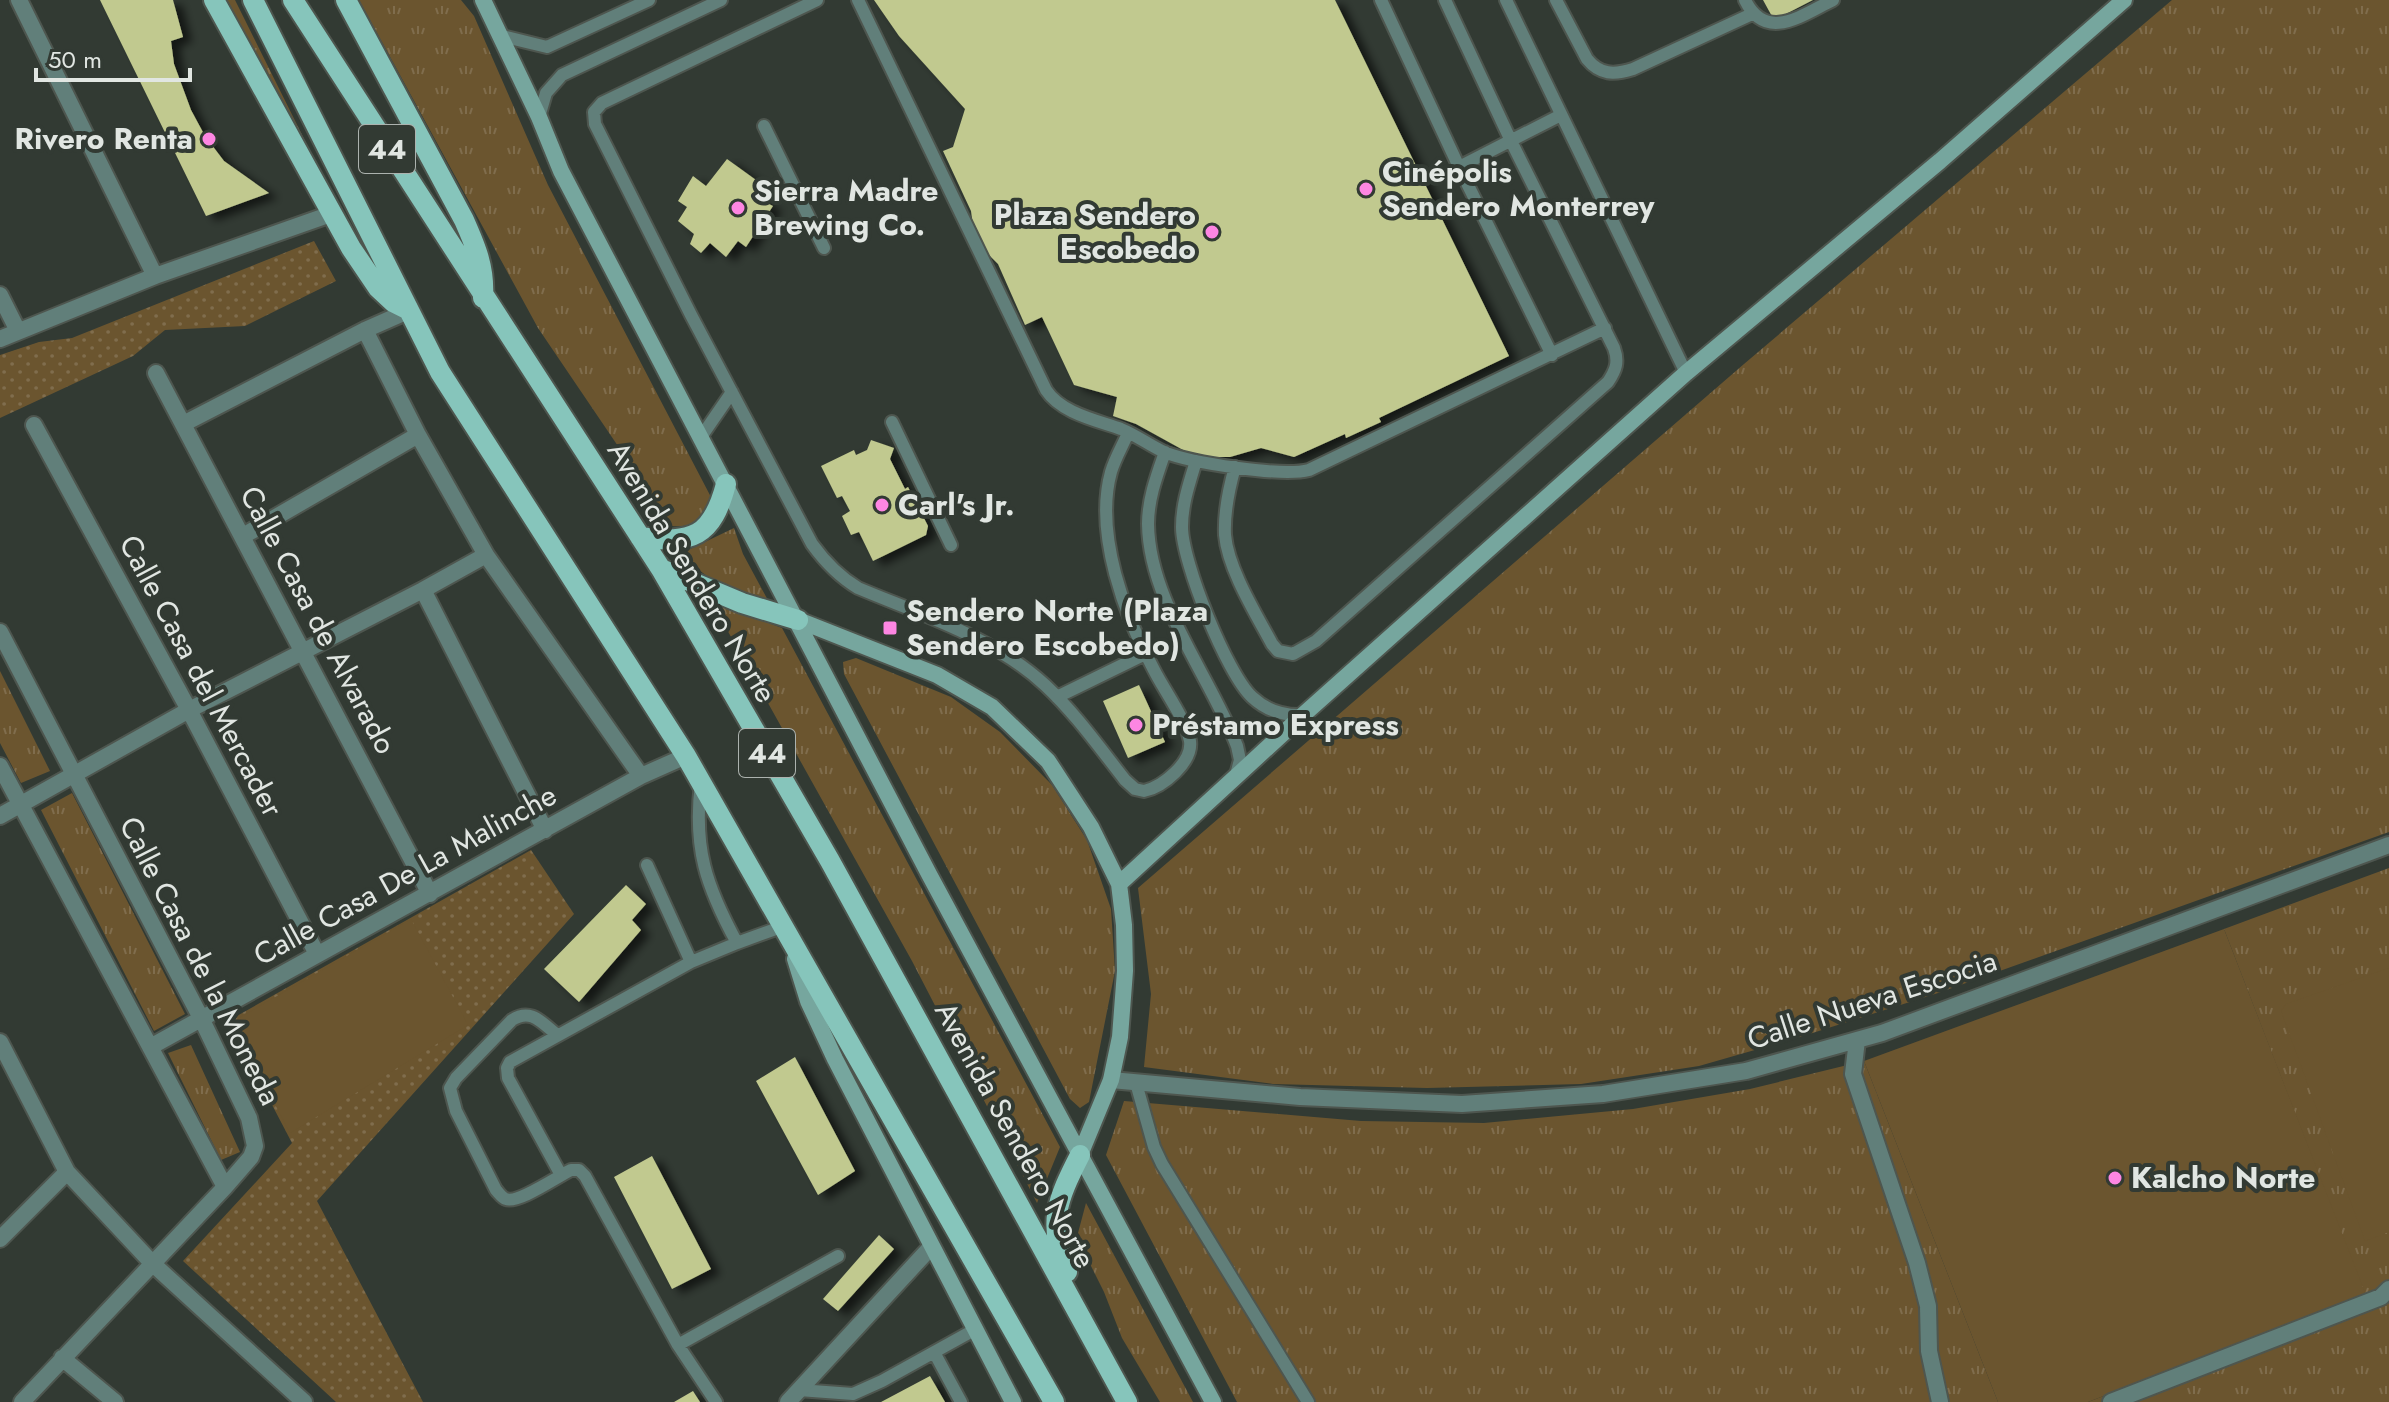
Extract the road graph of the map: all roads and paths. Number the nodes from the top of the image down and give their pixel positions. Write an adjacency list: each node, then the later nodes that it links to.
1 (19, 0): 27 (street)
2 (214, 0): 25 (main road)
3 (253, 0): 30 (main road, 44)
4 (293, 0): 29 (main road, Avenida Sendero Norte / 44)
5 (346, 0): 29 (main road)
6 (483, 0): 19 (street)
7 (649, 0): 19 (lane)
8 (721, 0): 21 (lane)
9 (817, 0): 38 (lane)
10 (858, 0): 42 (lane)
11 (1381, 0): 24 (lane)
12 (1445, 0): 23 (lane)
13 (1506, 0): 20 (lane)
14 (1556, 0): 18 (lane)
15 (1745, 0): 18 (lane)
16 (1833, 0): 18 (lane)
17 (2124, 0): 37 (street)
18 (1752, 14)
19 (498, 35): 21 (street)
20 (1561, 115): 23 (lane); 37 (lane)
21 (539, 117): 44 (street)
22 (764, 126): 26 (lane)
23 (1511, 141): 24 (lane); 31 (lane)
24 (1459, 167): 35 (lane)
25 (331, 214): 27 (street); 30 (main road)
26 (824, 248)
27 (155, 276): 33 (street)
28 (0, 295): 33 (street)
29 (483, 298): 50 (main road, Avenida Sendero Norte / 44)
30 (408, 310): 32 (street); 62 (main road, 44)
31 (1605, 328): 35 (lane); 47 (lane)
32 (365, 330): 40 (street); 43 (street)
33 (18, 331): 34 (street)
34 (0, 339)
35 (1552, 355): 47 (lane)
36 (156, 373): 40 (street, Calle Casa de Alvarado)
37 (1686, 373): 61 (street)
38 (732, 392): 44 (lane); 59 (lane)
39 (892, 422): 51 (lane)
40 (183, 424): 49 (street, Calle Casa de Alvarado)
41 (34, 425): 60 (street, Calle Casa del Mercader)
42 (1128, 433): 45 (lane); 58 (lane)
43 (418, 435): 49 (street); 52 (street)
44 (701, 437): 48 (street)
45 (1165, 452): 46 (lane); 66 (lane)
46 (1196, 461): 47 (lane); 61 (lane)
47 (1235, 467)
48 (726, 484): 50 (main road); 55 (street)
49 (243, 536): 57 (street, Calle Casa de Alvarado)
50 (640, 537): 53 (main road, Avenida Sendero Norte / 44)
51 (951, 545)
52 (486, 555): 54 (street); 65 (street)
53 (661, 569): 55 (main road); 99 (main road, Avenida Sendero Norte / 44)
54 (423, 590): 57 (street); 70 (street)
55 (798, 620): 73 (street); 86 (street)
56 (0, 632): 64 (street, Calle Casa de la Moneda)
57 (304, 650): 60 (street); 74 (street, Calle Casa de Alvarado)
58 (1145, 654): 59 (lane); 59 (lane)
59 (1057, 697)
60 (189, 710): 64 (street); 77 (street, Calle Casa del Mercader)
61 (1303, 715): 66 (street)
62 (686, 756): 65 (street, Calle Casa De La Malinche); 67 (main road, 44)
63 (0, 766): 68 (street)
64 (74, 775): 68 (street); 79 (street, Calle Casa de la Moneda)
65 (641, 776): 70 (street, Calle Casa De La Malinche)
66 (1234, 779): 73 (street)
67 (701, 783): 75 (main road, 44); 76 (lane)
68 (20, 805): 69 (street); 83 (street)
69 (0, 816)
70 (545, 830): 74 (street, Calle Casa De La Malinche)
71 (2389, 845): 81 (street, Calle Nueva Escocia)
72 (647, 865): 78 (lane)
73 (1119, 884): 84 (street)
74 (430, 894): 77 (street, Calle Casa De La Malinche)
75 (786, 930): 76 (lane); 91 (street); 107 (main road, 44)
76 (737, 943): 78 (lane)
77 (317, 954): 79 (street, Calle Casa De La Malinche)
78 (691, 962): 80 (lane)
79 (202, 1020): 83 (street, Calle Casa De La Malinche); 89 (street, Calle Casa de la Moneda)
80 (556, 1034): 88 (lane); 88 (lane)
81 (1857, 1040): 85 (street, Calle Nueva Escocia); 111 (street)
82 (0, 1042): 87 (street)
83 (152, 1046): 89 (street)
84 (1111, 1080): 85 (street, Calle Nueva Escocia); 86 (street)
85 (1136, 1083): 110 (lane)
86 (1080, 1155): 99 (main road); 109 (street)
87 (67, 1172): 90 (street); 93 (street)
88 (561, 1175): 96 (lane)
89 (225, 1187): 93 (street, Calle Casa de la Moneda)
90 (0, 1239)
91 (931, 1247): 95 (street); 100 (street)
92 (838, 1256): 96 (lane)
93 (153, 1264): 98 (street, Calle Casa de la Moneda); 103 (street)
94 (2389, 1289): 112 (street)
95 (974, 1330): 97 (lane); 106 (street)
96 (678, 1345): 104 (lane)
97 (934, 1352): 100 (lane); 105 (lane)
98 (62, 1358): 101 (street, Calle Casa de la Moneda); 102 (street)
99 (1107, 1364): 108 (main road, Avenida Sendero Norte / 44)
100 (793, 1396)
101 (22, 1402)
102 (115, 1402)
103 (304, 1402)
104 (716, 1402)
105 (961, 1402)
106 (1013, 1402)
107 (1054, 1402)
108 (1127, 1402)
109 (1213, 1402)
110 (1308, 1402)
111 (1940, 1402)
112 (2111, 1402)

